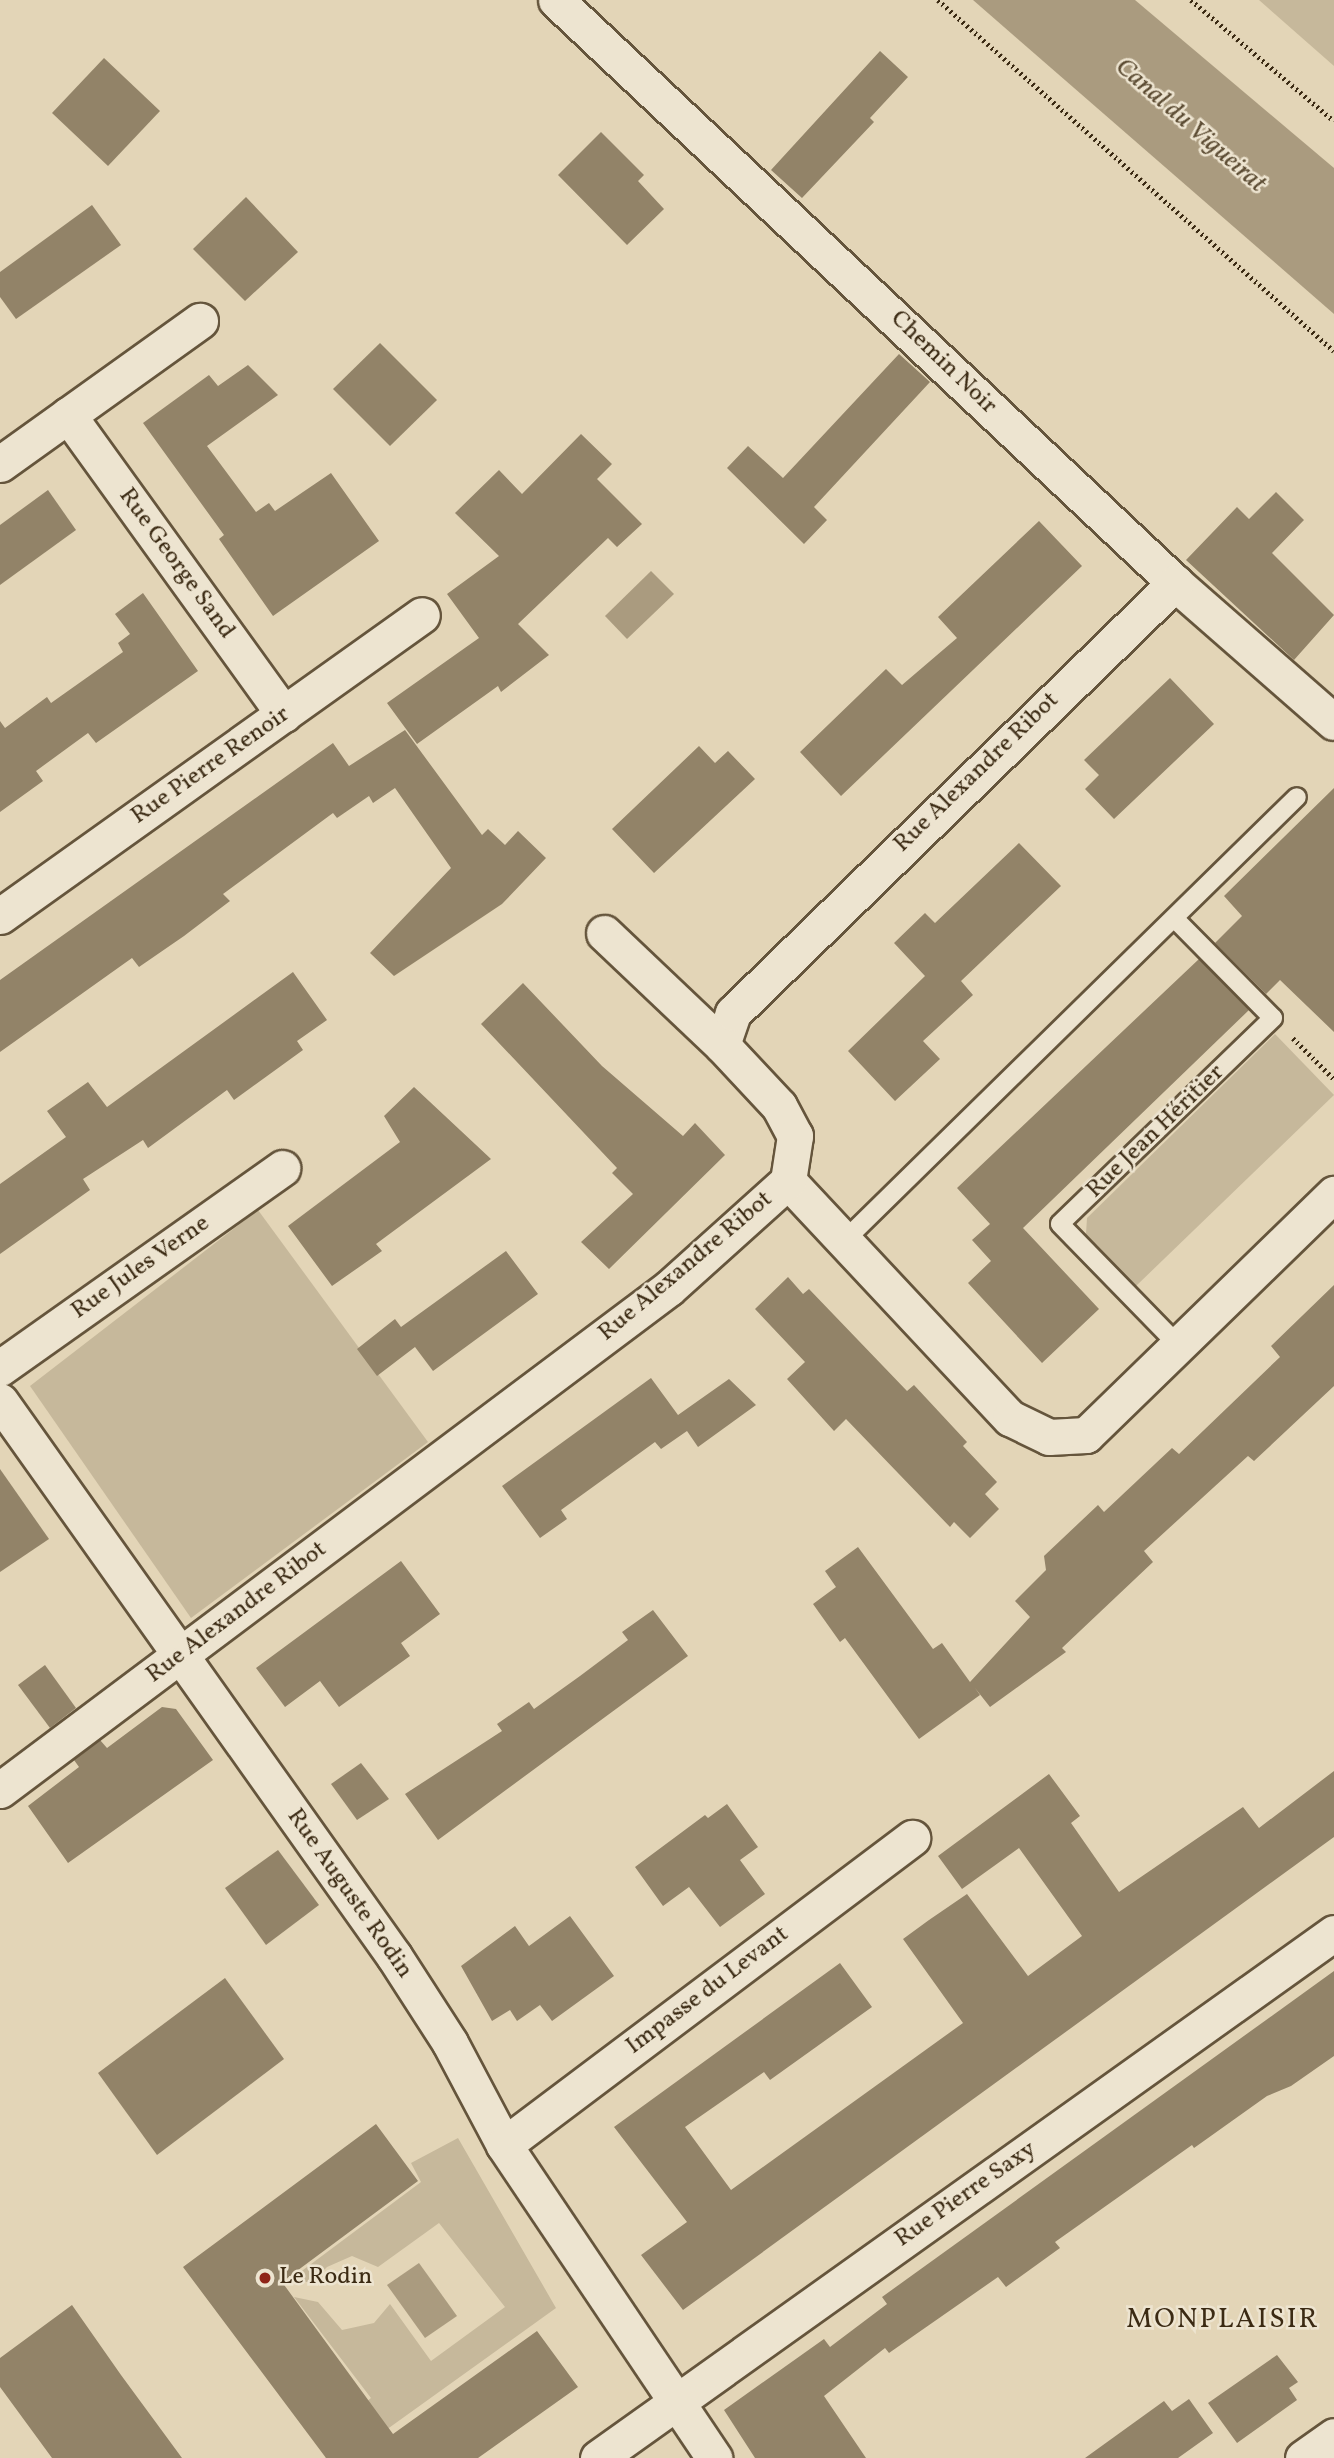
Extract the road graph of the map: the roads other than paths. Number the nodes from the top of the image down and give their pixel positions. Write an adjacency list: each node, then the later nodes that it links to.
1 (556, 0): 5 (street, Chemin Noir)
2 (200, 321): 3 (street)
3 (68, 415): 4 (street); 7 (street, Rue George Sand)
4 (0, 464)
5 (1175, 583): 8 (street, Chemin Noir); 13 (street, Rue Alexandre Ribot)
6 (422, 615): 7 (street, Rue Pierre Renoir)
7 (284, 714): 10 (street, Rue Pierre Renoir)
8 (1334, 722)
9 (1297, 797): 11 (lane)
10 (0, 916)
11 (1175, 919): 17 (lane); 18 (lane, Rue Jean Héritier)
12 (604, 933): 13 (street)
13 (722, 1045): 15 (street, Rue Alexandre Ribot)
14 (282, 1168): 19 (street, Rue Jules Verne)
15 (788, 1181): 17 (street); 22 (street, Rue Alexandre Ribot)
16 (1334, 1194): 18 (street)
17 (844, 1241): 18 (street)
18 (1178, 1345)
19 (0, 1368)
20 (0, 1401): 21 (street, Rue Auguste Rodin)
21 (11, 1438): 22 (street, Rue Auguste Rodin)
22 (181, 1654): 23 (street, Rue Alexandre Ribot); 26 (street, Rue Auguste Rodin)
23 (0, 1790)
24 (912, 1838): 26 (street, Impasse du Levant)
25 (1334, 1933): 27 (street, Rue Pierre Saxy)
26 (504, 2145): 27 (street, Rue Auguste Rodin)
27 (673, 2403): 29 (street, Rue Pierre Saxy); 30 (street, Rue Auguste Rodin)
28 (1334, 2435): 31 (street)
29 (598, 2458)
30 (713, 2458)
31 (1303, 2458)

